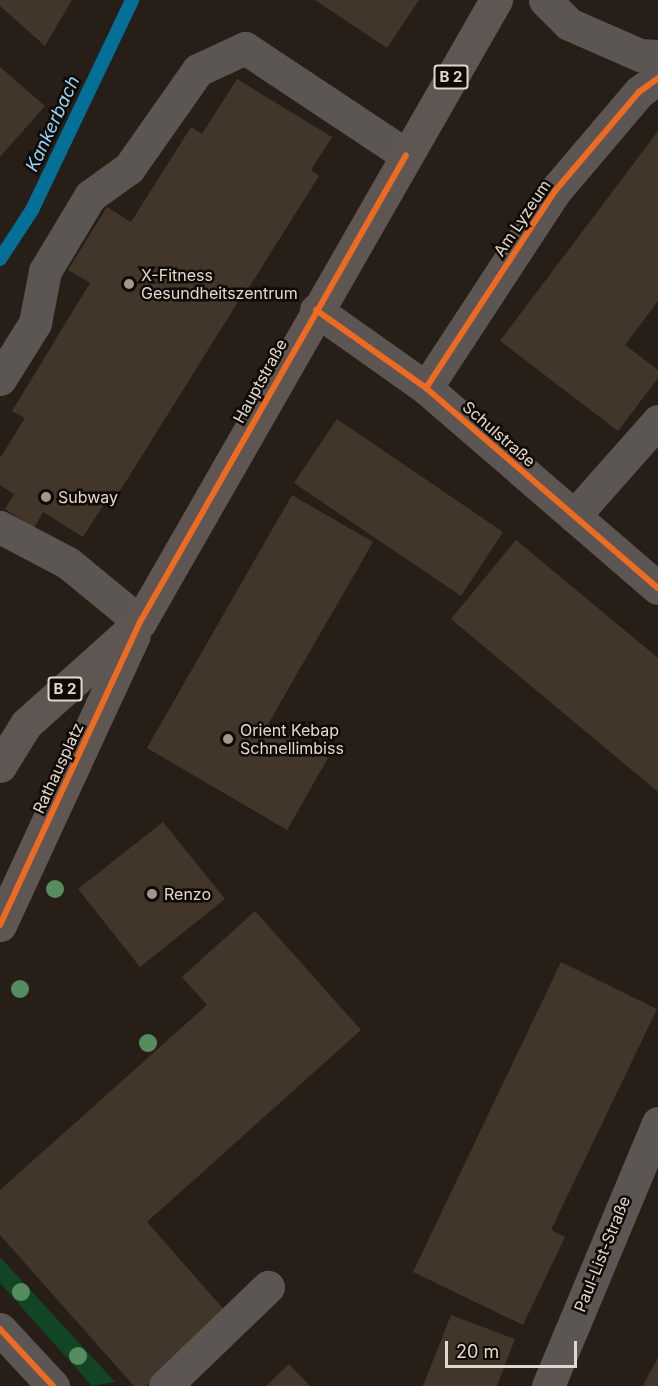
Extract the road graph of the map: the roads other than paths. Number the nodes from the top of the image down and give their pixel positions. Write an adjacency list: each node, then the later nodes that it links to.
1 (496, 0): 5 (main road, Hauptstraße / B 2)
2 (545, 0): 3 (street)
3 (658, 56)
4 (658, 78): 8 (street, Am Lyzeum)
5 (406, 154): 6 (main road, Hauptstraße / B 2); 7 (street)
6 (316, 310): 8 (street, Schulstraße); 13 (main road, Hauptstraße / B 2)
7 (0, 379)
8 (426, 388): 10 (street, Schulstraße)
9 (658, 421): 10 (street)
10 (574, 516): 12 (street, Schulstraße)
11 (0, 526): 13 (street)
12 (658, 588)
13 (140, 622): 14 (main road, Hauptstraße / B 2); 15 (main road, Rathausplatz / B 2)
14 (0, 766)
15 (0, 925)
16 (658, 1123): 21 (street, Paul-List-Straße)
17 (268, 1287): 20 (street)
18 (0, 1329): 19 (street)
19 (53, 1386)
20 (165, 1386)
21 (548, 1386)

